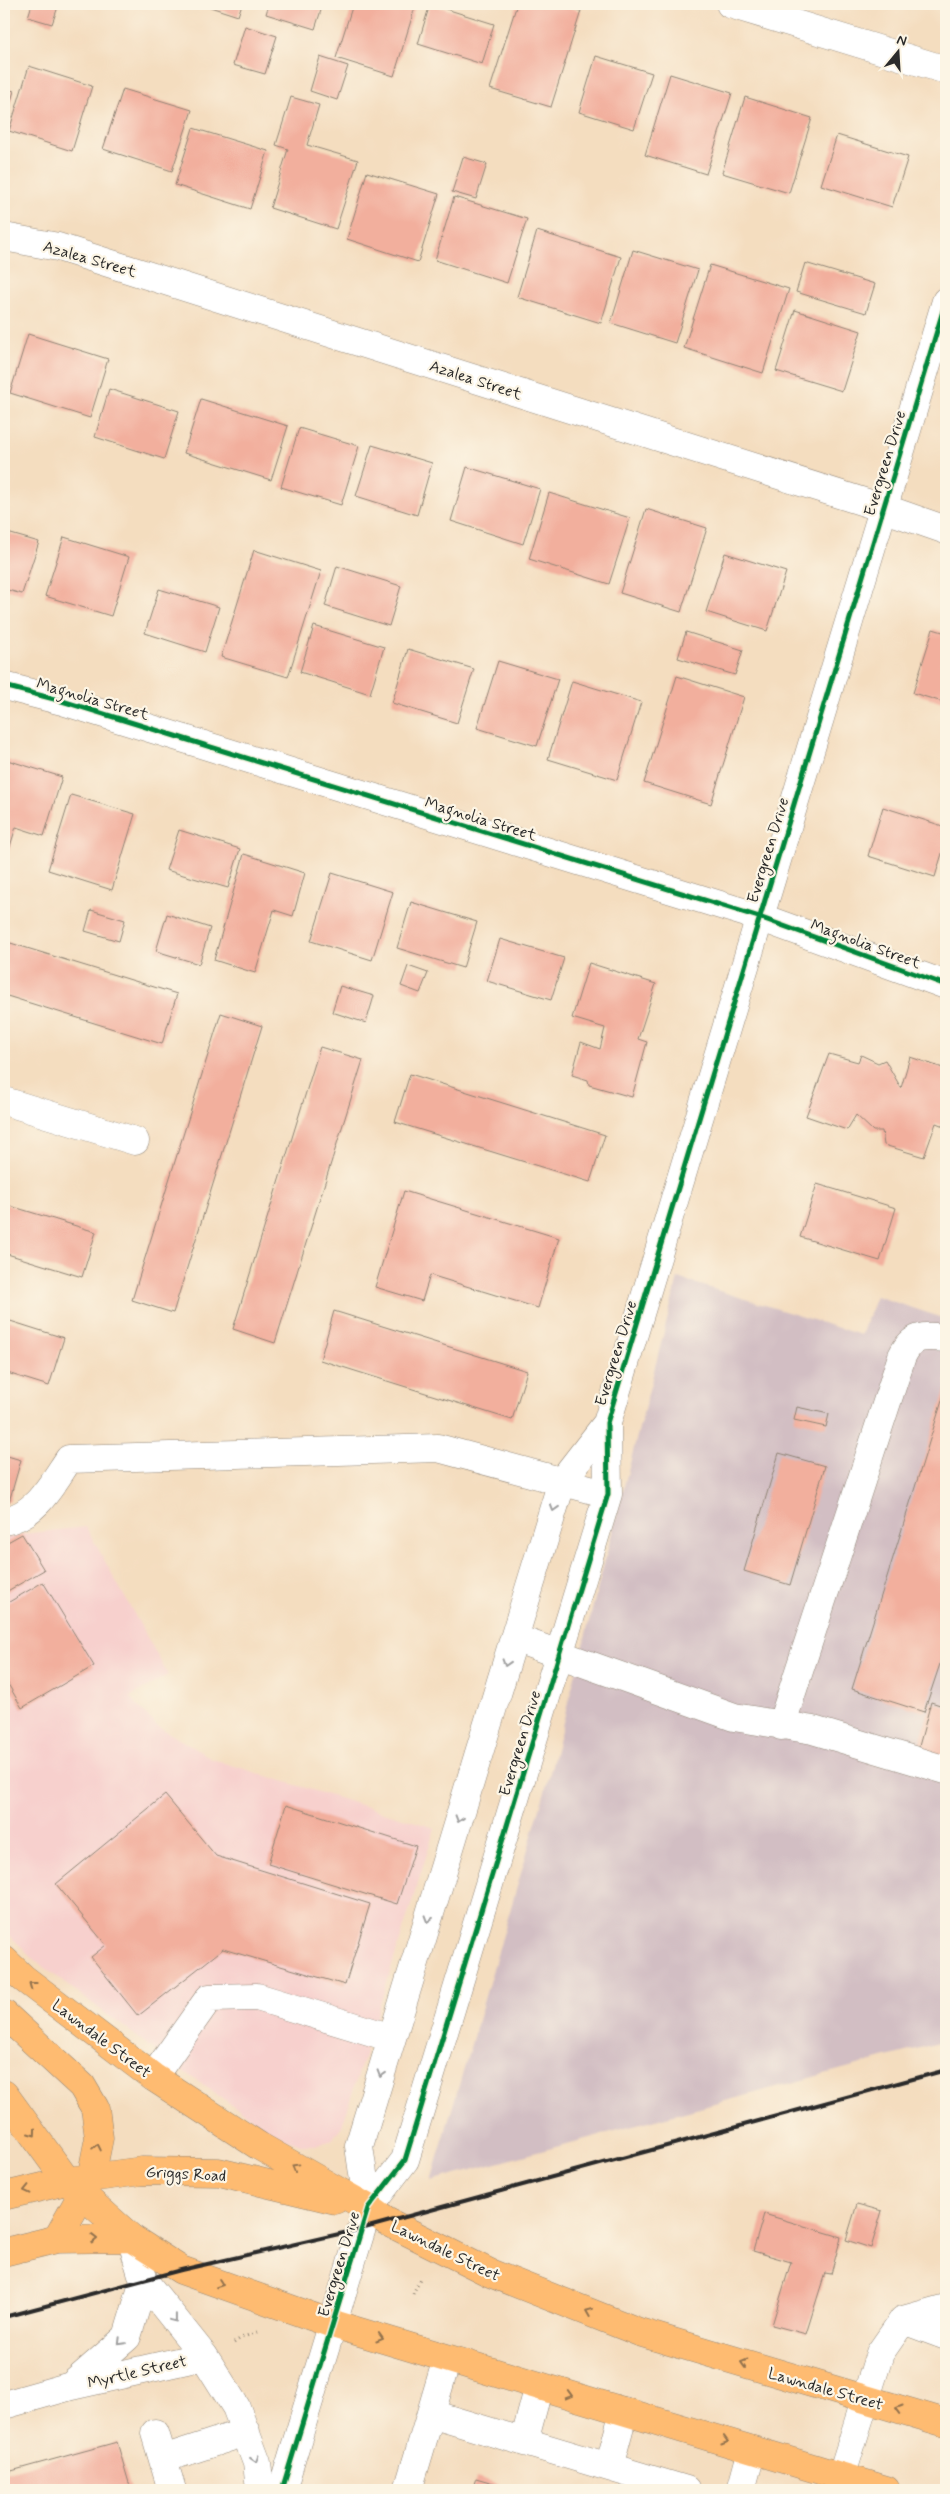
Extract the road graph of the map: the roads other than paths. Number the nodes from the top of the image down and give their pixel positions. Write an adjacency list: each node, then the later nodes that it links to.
1 (730, 4): 2 (street)
2 (946, 70)
3 (4, 238): 5 (street, Azalea Street)
4 (946, 301): 5 (street, Evergreen Drive)
5 (883, 508): 6 (street, Azalea Street); 8 (street, Evergreen Drive)
6 (946, 530)
7 (4, 686): 8 (street, Magnolia Street)
8 (759, 918): 9 (street, Magnolia Street); 13 (street, Evergreen Drive)
9 (946, 985)
10 (4, 1100): 11 (street)
11 (135, 1141)
12 (946, 1338): 19 (street)
13 (607, 1424): 14 (street, Evergreen Drive); 15 (street, Evergreen Drive)
14 (562, 1481): 15 (street); 16 (street); 17 (street, Evergreen Drive, one-way to 17)
15 (608, 1494): 18 (street, Evergreen Drive)
16 (4, 1521)
17 (514, 1638): 18 (street); 23 (street, Evergreen Drive, one-way to 23)
18 (560, 1654): 19 (street); 28 (street, Evergreen Drive)
19 (781, 1726): 20 (street)
20 (946, 1770)
21 (4, 1960): 24 (main road, Lawndale Street, one-way to 21)
22 (4, 2014): 26 (main road, one-way to 22)
23 (392, 2038): 24 (street); 28 (street, Evergreen Drive, one-way to 28)
24 (153, 2077): 28 (main road, Lawndale Street, one-way to 24)
25 (4, 2094): 26 (main road, one-way to 26)
26 (80, 2184): 27 (main road, Griggs Road, one-way to 27); 28 (main road, Griggs Road); 29 (main road); 30 (main road)
27 (4, 2196)
28 (368, 2208): 35 (street, Evergreen Drive); 41 (main road, Lawndale Street, one-way to 28)
29 (131, 2238): 30 (main road, one-way to 29); 32 (street); 35 (main road, one-way to 35)
30 (57, 2239): 31 (main road)
31 (4, 2252)
32 (144, 2281): 37 (street, one-way to 37); 39 (street, Myrtle Street, one-way to 39)
33 (946, 2308): 34 (street)
34 (904, 2320): 36 (street); 41 (street)
35 (333, 2324): 38 (main road, one-way to 38); 55 (street, Evergreen Drive)
36 (946, 2336)
37 (204, 2356): 39 (street, Myrtle Street); 46 (street)
38 (447, 2359): 40 (main road); 44 (street)
39 (71, 2386): 42 (street, Myrtle Street)
40 (539, 2386): 43 (main road, one-way to 43); 48 (street)
41 (864, 2399): 45 (main road, Lawndale Street, one-way to 41); 52 (street)
42 (4, 2405)
43 (624, 2411): 49 (main road, one-way to 49); 51 (street)
44 (431, 2414): 48 (street); 56 (street)
45 (946, 2423)
46 (246, 2432): 50 (street); 54 (street, one-way to 54)
47 (155, 2433): 50 (street)
48 (524, 2442): 51 (street)
49 (752, 2450): 52 (main road); 58 (street)
50 (163, 2458): 53 (street)
51 (609, 2467): 57 (street)
52 (839, 2483): 59 (main road)
53 (172, 2490)
54 (260, 2490)
55 (282, 2490)
56 (408, 2490)
57 (686, 2490)
58 (741, 2490)
59 (886, 2490)

